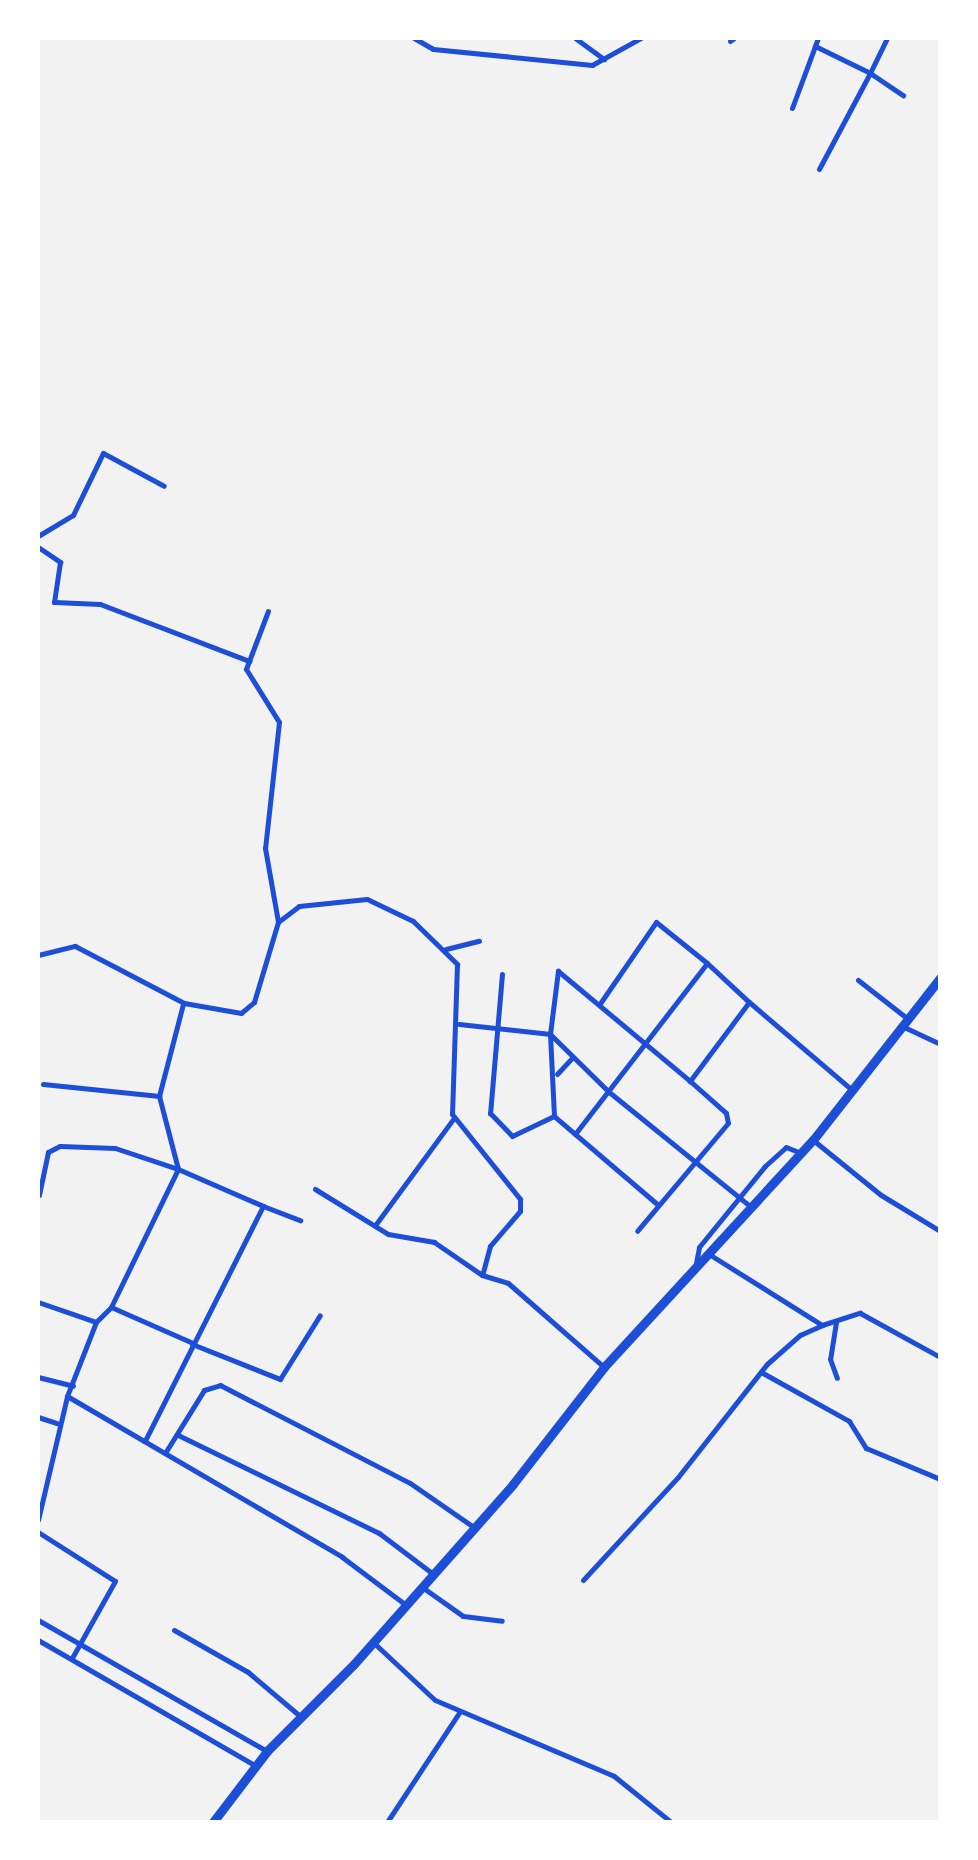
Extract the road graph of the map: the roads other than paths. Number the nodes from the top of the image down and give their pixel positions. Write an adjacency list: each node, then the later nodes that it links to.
1 (414, 38): 7 (street)
2 (575, 38): 7 (street)
3 (641, 38): 7 (street)
4 (818, 38): 6 (street)
5 (886, 38): 8 (street)
6 (815, 46): 8 (street); 10 (street)
7 (604, 59)
8 (870, 74): 9 (street); 11 (street)
9 (903, 95)
10 (792, 108)
11 (818, 169)
12 (164, 486): 13 (street)
13 (38, 536)
14 (38, 547): 16 (street)
15 (268, 612): 16 (street)
16 (249, 661): 17 (street)
17 (278, 922): 19 (street); 27 (street)
18 (479, 941): 19 (street)
19 (446, 950): 29 (street)
20 (38, 954): 27 (street)
21 (706, 963): 25 (street); 26 (street); 33 (street)
22 (502, 974): 30 (street)
23 (940, 978): 28 (main road)
24 (858, 980): 28 (street)
25 (602, 1002): 31 (street); 33 (street)
26 (749, 1002): 36 (street); 38 (street)
27 (184, 1003): 40 (street)
28 (905, 1022): 32 (street); 38 (main road)
29 (460, 1024): 30 (street); 42 (street)
30 (496, 1030): 31 (street); 41 (street)
31 (550, 1034): 34 (street); 35 (street)
32 (940, 1044)
33 (648, 1045): 36 (street); 39 (street)
34 (572, 1058): 35 (street); 39 (street)
35 (555, 1076): 41 (street)
36 (690, 1081): 46 (street)
37 (43, 1084): 40 (street)
38 (852, 1090): 44 (main road)
39 (608, 1092): 43 (street); 46 (street)
40 (159, 1096): 47 (street)
41 (554, 1116): 43 (street)
42 (454, 1118): 56 (street); 61 (street)
43 (575, 1134): 51 (street)
44 (813, 1140): 45 (main road); 57 (street)
45 (802, 1153): 50 (street); 53 (main road)
46 (694, 1162): 50 (street); 51 (street)
47 (178, 1170): 49 (street); 52 (street); 63 (street)
48 (315, 1190): 56 (street)
49 (39, 1195)
50 (741, 1198): 53 (street); 60 (street)
51 (657, 1204): 58 (street)
52 (263, 1206): 55 (street); 68 (street)
53 (753, 1208): 59 (main road)
54 (940, 1216): 57 (street)
55 (300, 1220)
56 (376, 1224): 61 (street)
57 (937, 1229)
58 (637, 1231)
59 (712, 1256): 60 (main road); 67 (street)
60 (699, 1270): 70 (main road)
61 (482, 1275): 70 (street)
62 (38, 1302): 66 (street)
63 (111, 1307): 66 (street); 68 (street)
64 (320, 1315): 68 (street)
65 (838, 1320): 67 (street); 69 (street); 73 (street)
66 (96, 1322): 74 (street)
67 (822, 1325): 71 (street)
68 (192, 1343): 79 (street)
69 (940, 1357)
70 (604, 1367): 83 (main road)
71 (760, 1372): 81 (street); 86 (street)
72 (38, 1376): 74 (street)
73 (836, 1378)
74 (73, 1386): 75 (street)
75 (67, 1396): 77 (street); 79 (street)
76 (38, 1416): 77 (street)
77 (60, 1424): 82 (street)
78 (177, 1435): 80 (street); 83 (street); 85 (street)
79 (145, 1440): 80 (street)
80 (166, 1453): 88 (street)
81 (940, 1479)
82 (38, 1520)
83 (475, 1528): 85 (main road)
84 (38, 1532): 94 (street)
85 (433, 1574): 87 (main road)
86 (582, 1580)
87 (422, 1587): 88 (main road); 90 (street)
88 (406, 1605): 93 (main road)
89 (38, 1620): 94 (street)
90 (502, 1621)
91 (174, 1630): 99 (street)
92 (38, 1640): 95 (street)
93 (374, 1642): 98 (street); 99 (main road)
94 (81, 1645): 95 (street); 96 (street)
95 (71, 1659): 97 (street)
96 (152, 1684): 97 (street); 100 (street)
97 (142, 1700): 101 (street)
98 (459, 1712): 103 (street); 104 (street)
99 (301, 1717): 100 (main road)
100 (267, 1750): 101 (main road)
101 (256, 1766): 102 (main road)
102 (213, 1822)
103 (387, 1822)
104 (671, 1822)

